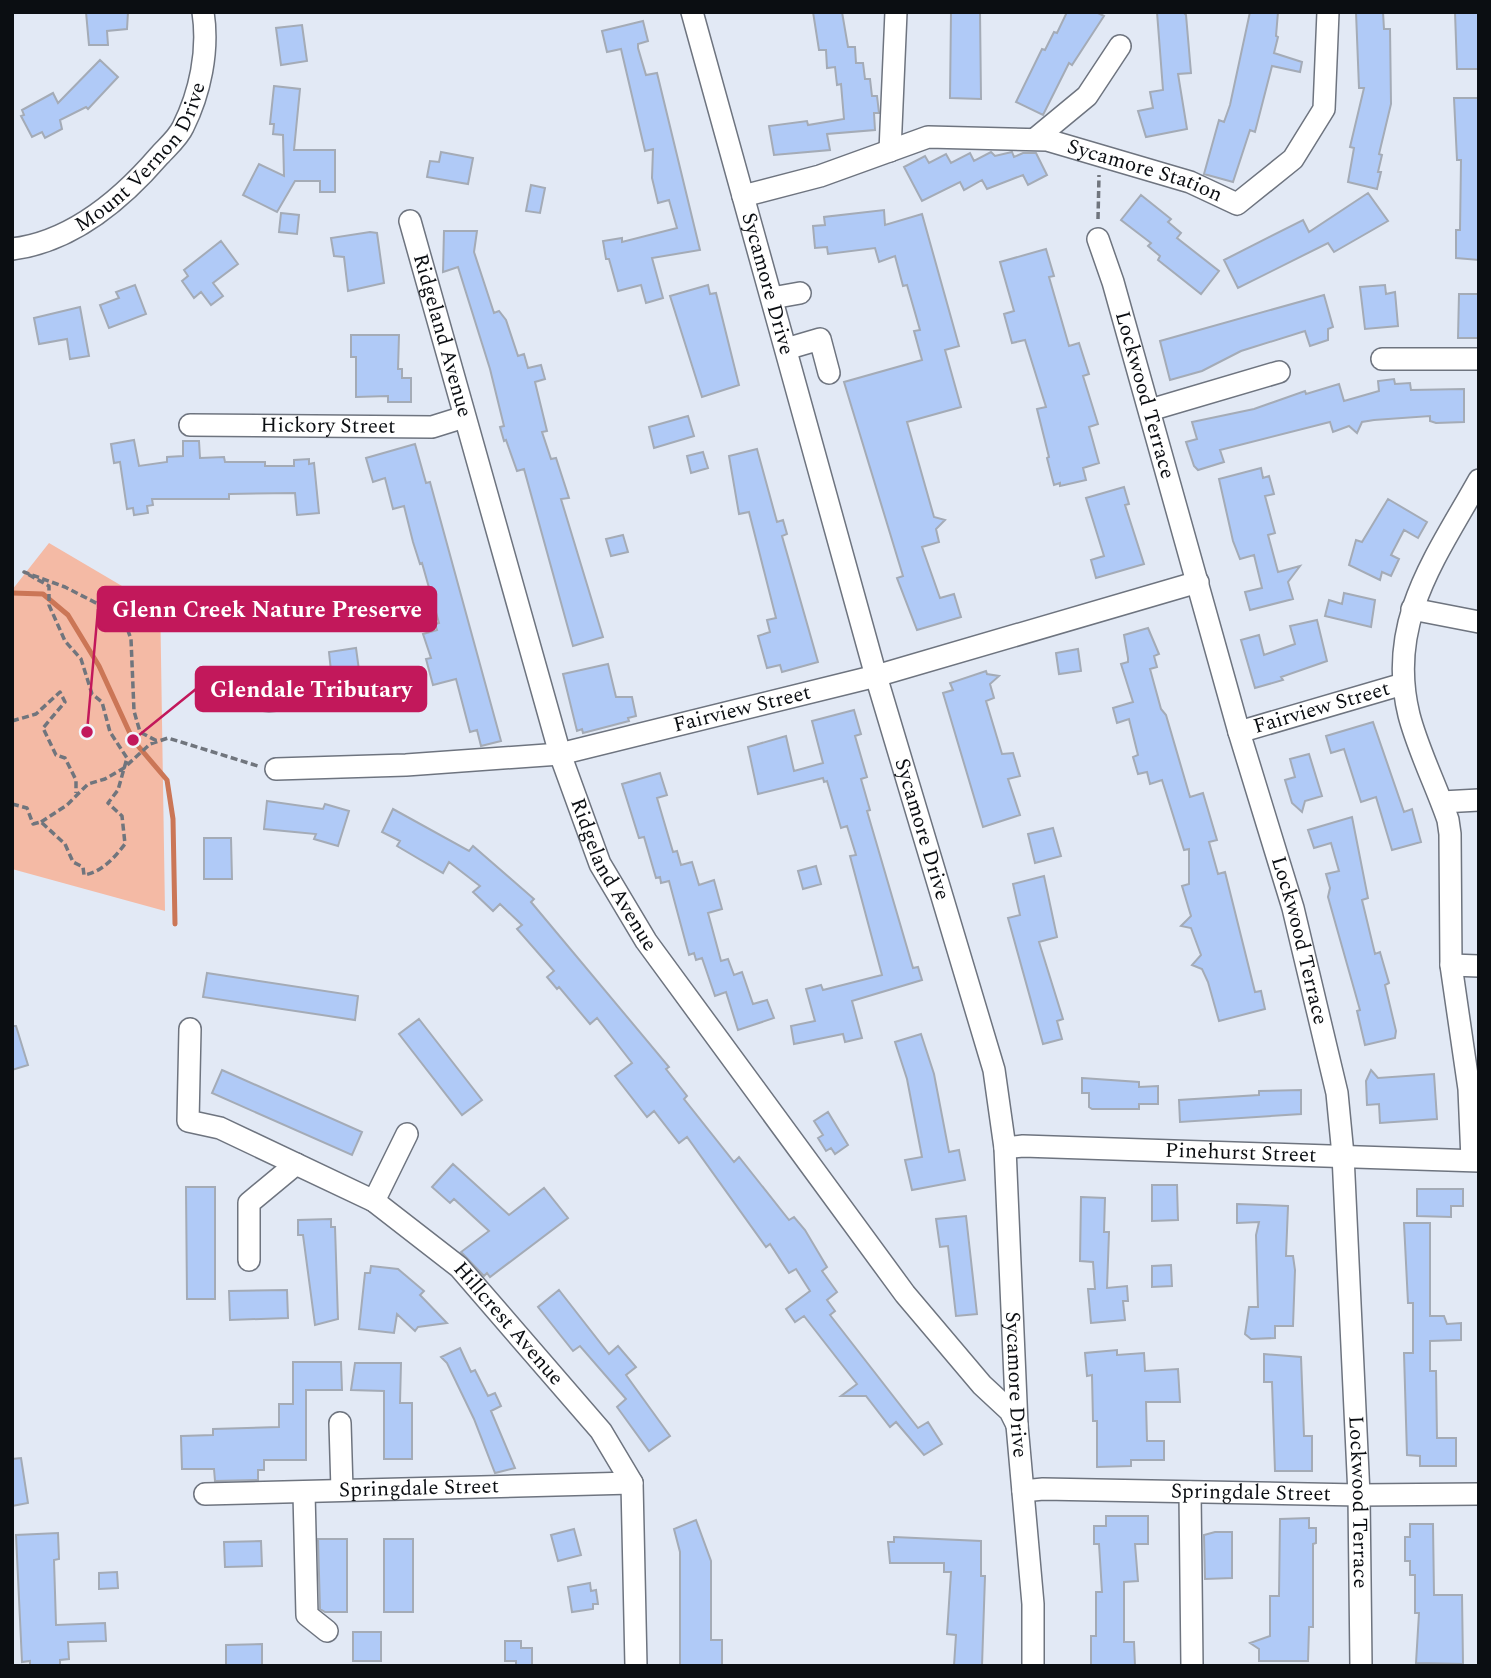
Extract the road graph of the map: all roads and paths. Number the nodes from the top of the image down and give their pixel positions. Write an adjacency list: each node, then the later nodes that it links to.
1 (203, 12): 12 (street, Mount Vernon Drive)
2 (692, 12): 9 (street, Sycamore Drive)
3 (897, 12): 7 (street)
4 (1328, 12): 8 (street, Sycamore Station)
5 (1120, 46): 6 (street, Sycamore Station)
6 (1035, 139): 7 (street, Sycamore Station); 8 (street, Sycamore Station)
7 (890, 151): 9 (street, Sycamore Station)
8 (1099, 156): 11 (path)
9 (743, 196): 14 (street, Sycamore Drive)
10 (410, 221): 21 (street, Ridgeland Avenue)
11 (1098, 239): 20 (street, Lockwood Terrace)
12 (12, 249)
13 (800, 293): 14 (street)
14 (772, 298): 15 (street, Sycamore Drive)
15 (786, 349): 19 (street); 27 (street, Sycamore Drive)
16 (1382, 359): 17 (street)
17 (1479, 359)
18 (1279, 372): 20 (street)
19 (829, 373)
20 (1150, 410): 24 (street, Lockwood Terrace)
21 (464, 417): 22 (street, Hickory Street); 32 (street, Ridgeland Avenue)
22 (190, 425)
23 (1479, 480): 25 (street)
24 (1198, 582): 27 (street, Fairview Street); 30 (street, Lockwood Terrace)
25 (1412, 609): 26 (street); 28 (street)
26 (1479, 622)
27 (876, 676): 32 (street, Fairview Street); 44 (street, Sycamore Drive)
28 (1403, 684): 30 (street, Fairview Street); 37 (street)
29 (12, 721): 35 (path)
30 (1239, 732): 45 (street, Lockwood Terrace)
31 (157, 741): 33 (path); 33 (path); 34 (path)
32 (560, 754): 34 (street, Fairview Street); 51 (street, Ridgeland Avenue)
33 (124, 768): 35 (path); 39 (path)
34 (276, 769)
35 (76, 793): 39 (path)
36 (1479, 800): 37 (street)
37 (1442, 802): 40 (street)
38 (12, 804): 39 (path)
39 (41, 822)
40 (1451, 965): 41 (street); 46 (street)
41 (1479, 966)
42 (190, 1029): 47 (street, Hillcrest Avenue)
43 (407, 1134): 48 (street)
44 (1005, 1148): 45 (street, Pinehurst Street); 51 (street, Sycamore Drive)
45 (1343, 1155): 46 (street, Pinehurst Street); 59 (street, Lockwood Terrace)
46 (1475, 1161)
47 (296, 1164): 48 (street, Hillcrest Avenue); 49 (street)
48 (374, 1201): 52 (street, Hillcrest Avenue)
49 (249, 1260)
50 (341, 1423): 53 (street)
51 (1017, 1425): 54 (street, Sycamore Drive)
52 (632, 1483): 53 (street, Springdale Street); 61 (street, Hillcrest Avenue)
53 (342, 1490): 56 (street, Springdale Street)
54 (1023, 1491): 55 (street, Springdale Street); 62 (street, Sycamore Drive)
55 (1191, 1492): 59 (street, Springdale Street); 63 (street)
56 (304, 1493): 58 (street, Springdale Street); 60 (street)
57 (1479, 1493): 59 (street, Springdale Street)
58 (205, 1494)
59 (1359, 1495): 64 (street, Lockwood Terrace)
60 (327, 1631)
61 (636, 1666)
62 (1032, 1666)
63 (1192, 1666)
64 (1361, 1666)

